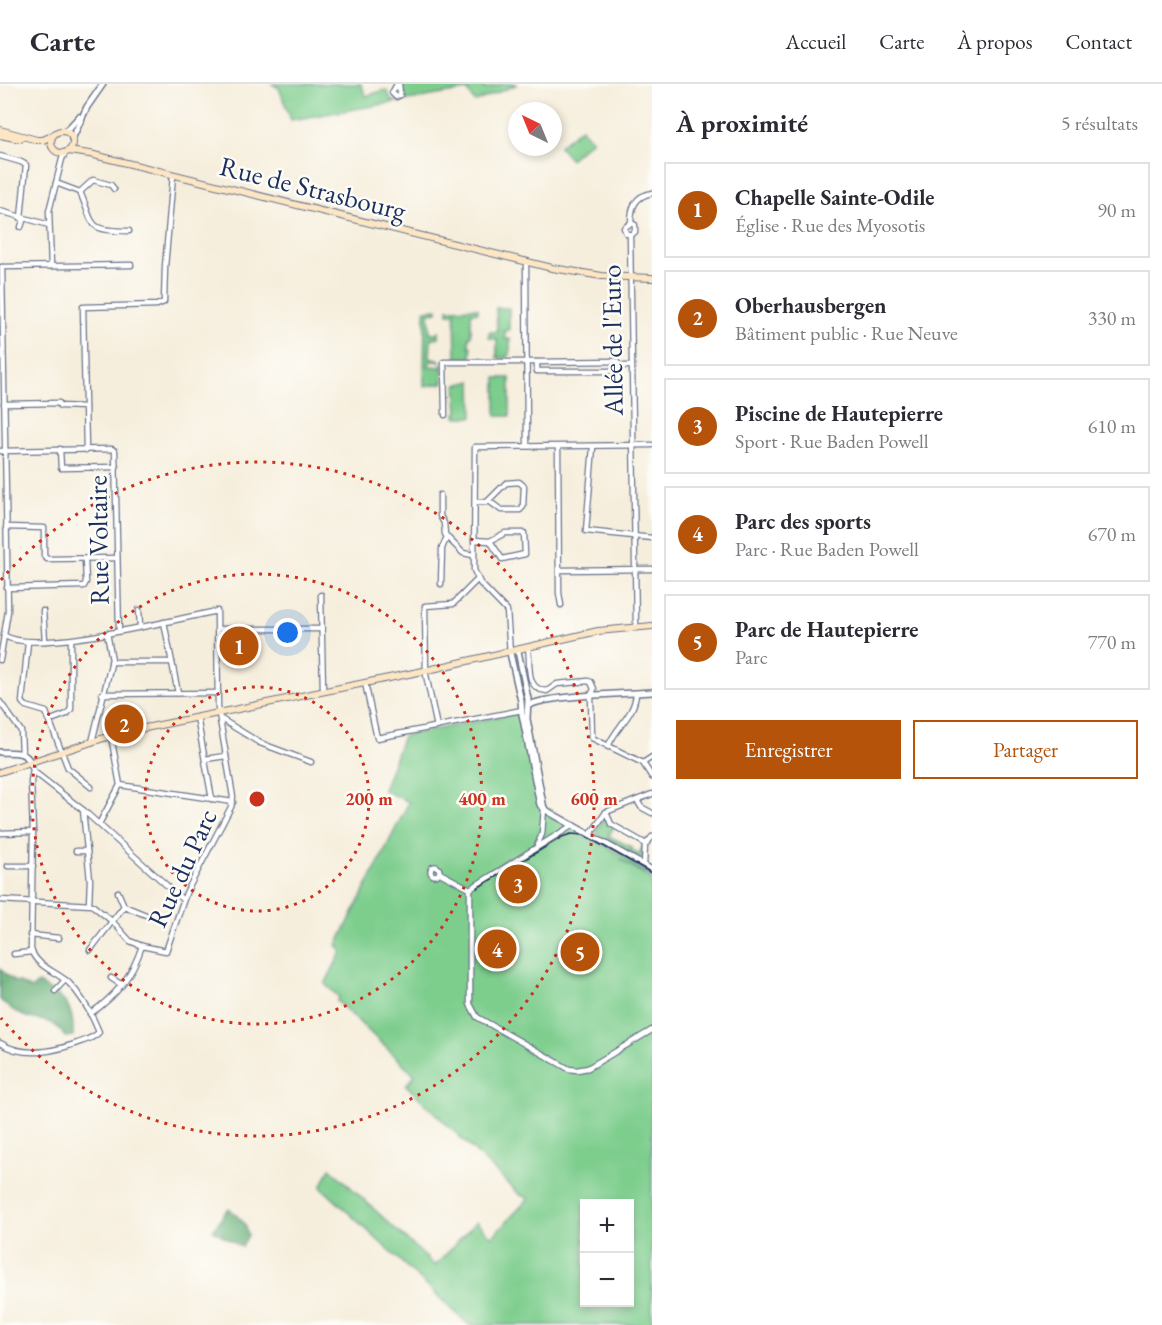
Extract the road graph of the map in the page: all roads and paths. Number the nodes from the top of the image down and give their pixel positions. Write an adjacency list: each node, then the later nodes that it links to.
1 (103, 84): 2 (street)
2 (87, 107): 4 (street); 7 (street)
3 (0, 130): 6 (main road)
4 (63, 131): 6 (main road); 7 (main road)
5 (0, 135): 8 (main road)
6 (52, 136): 8 (main road)
7 (72, 141): 9 (main road); 10 (main road, Rue de Strasbourg)
8 (52, 147): 9 (main road)
9 (64, 154): 10 (main road, Rue de Strasbourg); 13 (street)
10 (90, 154): 12 (main road, Rue de Strasbourg)
11 (0, 156): 18 (street)
12 (173, 176): 22 (main road, Rue de Strasbourg); 36 (street)
13 (56, 183): 15 (street); 19 (street)
14 (114, 189): 15 (street)
15 (80, 192): 21 (street)
16 (652, 193): 26 (street, Allée de l'Euro)
17 (0, 211): 18 (street)
18 (23, 218): 19 (street); 20 (street)
19 (49, 225): 24 (street)
20 (21, 227)
21 (129, 231)
22 (526, 261): 26 (main road, Rue de Strasbourg); 31 (street)
23 (131, 265): 24 (street)
24 (51, 266): 25 (street)
25 (1, 267): 28 (street)
26 (629, 277): 27 (main road, Rue de Strasbourg); 33 (street, Allée de l'Euro)
27 (652, 278)
28 (2, 346): 35 (street)
29 (537, 362): 30 (street); 31 (street); 34 (street)
30 (585, 362): 32 (street); 34 (street)
31 (526, 363): 37 (street); 40 (street)
32 (620, 366): 33 (street); 34 (street)
33 (631, 366): 38 (street, Allée de l'Euro)
34 (584, 371)
35 (4, 404): 36 (street); 45 (street)
36 (85, 407): 44 (street)
37 (445, 415)
38 (633, 445): 39 (street); 42 (street); 51 (street, Allée de l'Euro)
39 (652, 445)
40 (527, 446): 41 (street); 49 (street)
41 (558, 447): 42 (street); 61 (street)
42 (593, 447): 51 (street)
43 (60, 449): 44 (street); 45 (street); 46 (street)
44 (86, 450): 46 (street, Rue Voltaire)
45 (3, 451): 50 (street)
46 (116, 467): 57 (street, Rue Voltaire)
47 (440, 495): 52 (street)
48 (489, 501): 48 (street); 49 (street)
49 (475, 502): 54 (street)
50 (6, 527): 58 (street); 64 (street)
51 (635, 536): 53 (street); 59 (street, Allée de l'Euro)
52 (447, 537): 56 (street); 63 (street)
53 (652, 538)
54 (474, 540): 55 (street); 56 (street)
55 (490, 541): 55 (street)
56 (473, 555): 62 (street)
57 (117, 558): 58 (street); 75 (street, Rue Voltaire)
58 (85, 560): 64 (street)
59 (635, 569): 60 (street); 61 (street); 72 (street, Allée de l'Euro)
60 (652, 569)
61 (560, 570): 66 (street)
62 (477, 580): 83 (street); 87 (street)
63 (441, 584)
64 (7, 588): 77 (street)
65 (321, 595): 74 (street)
66 (561, 605)
67 (139, 610): 70 (street)
68 (43, 611): 79 (street)
69 (164, 622): 70 (street); 73 (street); 86 (street)
70 (140, 626): 75 (street)
71 (652, 626): 72 (main road)
72 (636, 627): 81 (main road)
73 (218, 629): 74 (street); 92 (street)
74 (322, 629): 89 (street)
75 (119, 631): 76 (street)
76 (107, 633): 78 (street); 85 (street)
77 (5, 636): 80 (street); 84 (street)
78 (71, 640): 79 (street); 100 (street)
79 (45, 641): 80 (street)
80 (28, 642): 100 (street)
81 (528, 648): 82 (main road); 95 (street)
82 (518, 651): 83 (main road); 97 (street)
83 (510, 653): 87 (main road); 97 (street)
84 (0, 660)
85 (111, 662): 86 (street); 94 (street)
86 (172, 662): 91 (street)
87 (426, 671): 88 (main road); 101 (street)
88 (365, 683): 89 (main road); 101 (street)
89 (323, 691): 98 (main road)
90 (652, 692): 93 (street)
91 (178, 693): 92 (street); 94 (street)
92 (218, 693): 98 (street)
93 (636, 693): 95 (street); 104 (street)
94 (102, 694): 103 (street)
95 (591, 696): 97 (street); 104 (street)
96 (0, 702): 108 (street)
97 (525, 709): 101 (street); 125 (street)
98 (220, 716): 99 (main road); 109 (street); 113 (street)
99 (197, 717): 102 (main road); 111 (street)
100 (51, 720): 106 (street)
101 (436, 727)
102 (111, 736): 103 (main road); 119 (street)
103 (92, 741): 106 (main road)
104 (608, 747): 114 (street)
105 (0, 752): 107 (street)
106 (62, 752): 112 (main road); 120 (street)
107 (10, 753): 108 (street); 115 (street)
108 (22, 754): 112 (street)
109 (226, 756): 111 (street); 124 (street)
110 (652, 757): 114 (street)
111 (205, 759): 122 (street)
112 (30, 762): 115 (main road); 116 (street)
113 (311, 762)
114 (643, 763): 118 (street)
115 (16, 767): 117 (main road)
116 (33, 770): 126 (street); 132 (street)
117 (0, 772)
118 (652, 777)
119 (120, 785): 122 (street); 129 (street)
120 (91, 787)
121 (652, 794): 123 (street)
122 (212, 799): 124 (street)
123 (637, 800): 127 (street); 128 (street)
124 (232, 802): 150 (street, Rue du Parc)
125 (544, 808): 130 (street); 133 (street)
126 (83, 810): 129 (street); 141 (street)
127 (606, 812): 135 (street); 138 (street)
128 (652, 813)
129 (99, 824): 150 (street)
130 (573, 825): 135 (street); 137 (street)
131 (0, 826): 134 (street)
132 (33, 832): 134 (street); 143 (street)
133 (543, 832): 137 (street); 139 (street)
134 (1, 833)
135 (590, 835): 144 (street)
136 (652, 837): 138 (street)
137 (553, 838): 139 (street)
138 (646, 844): 144 (street)
139 (536, 848): 147 (street)
140 (76, 851): 141 (street)
141 (87, 851): 152 (street)
142 (8, 866): 143 (street)
143 (33, 866): 151 (street)
144 (644, 866): 145 (street)
145 (652, 870)
146 (440, 873): 147 (street)
147 (470, 889): 167 (street)
148 (118, 892): 153 (street)
149 (0, 900): 151 (street)
150 (183, 900): 158 (street, Rue du Parc)
151 (33, 901): 152 (street); 156 (street)
152 (89, 904): 155 (street)
153 (124, 906): 154 (street); 155 (street)
154 (146, 915)
155 (113, 922): 158 (street); 159 (street)
156 (30, 935): 157 (street); 160 (street)
157 (59, 938)
158 (142, 946): 164 (street)
159 (90, 950)
160 (31, 952): 161 (street); 163 (street)
161 (14, 954)
162 (111, 978): 164 (street)
163 (65, 980): 165 (street); 166 (street)
164 (122, 985): 166 (street)
165 (55, 991)
166 (90, 1014): 168 (street)
167 (652, 1030)
168 (0, 1043)

